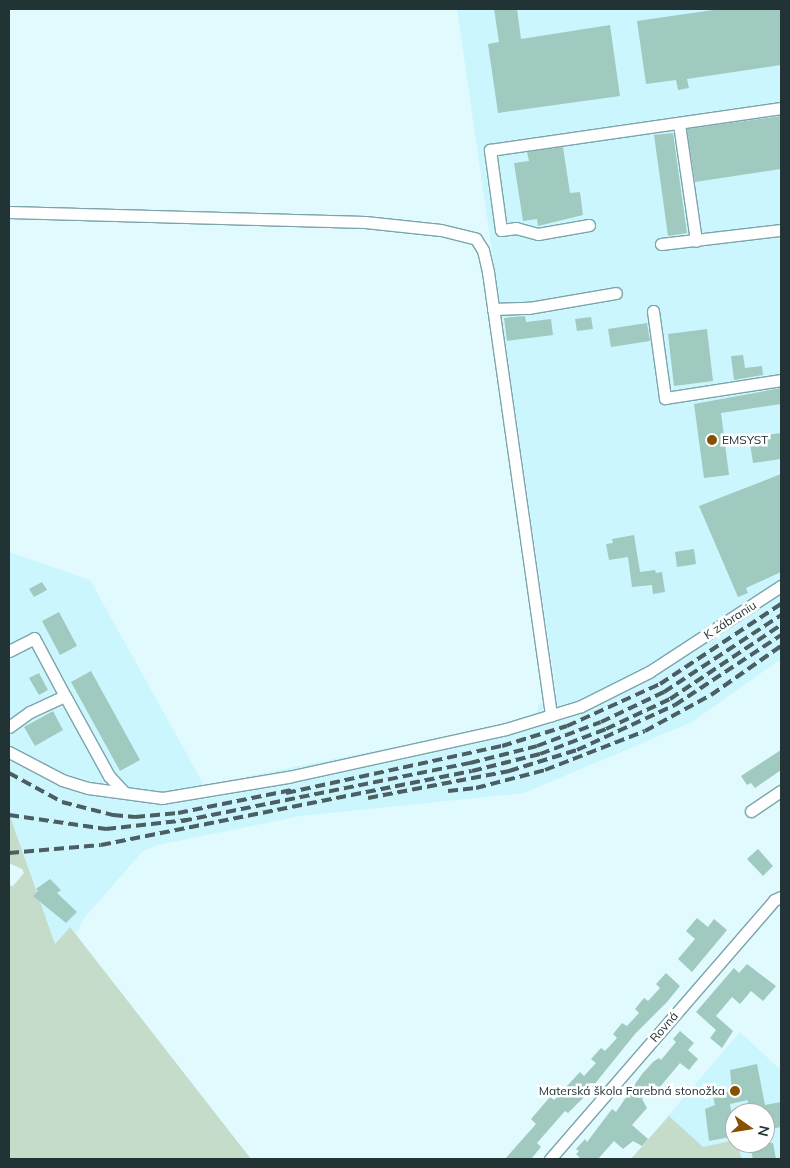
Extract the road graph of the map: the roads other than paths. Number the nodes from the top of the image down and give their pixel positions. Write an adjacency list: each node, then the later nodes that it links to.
1 (781, 108): 2 (street)
2 (679, 124): 4 (street); 6 (street)
3 (9, 212): 9 (street)
4 (589, 225)
5 (781, 230): 6 (street)
6 (696, 241): 7 (street)
7 (661, 244)
8 (616, 293): 9 (street)
9 (493, 309): 15 (street)
10 (652, 311): 11 (street)
11 (781, 380)
12 (781, 586): 15 (street, K zábraniu)
13 (9, 651): 14 (street)
14 (65, 696): 16 (street); 19 (street)
15 (552, 716): 19 (street, K zábraniu)
16 (9, 727)
17 (9, 752): 19 (street, K zábraniu)
18 (781, 791): 20 (street)
19 (124, 792)
20 (751, 811)
21 (781, 897): 22 (street, Rovná)
22 (550, 1159)

